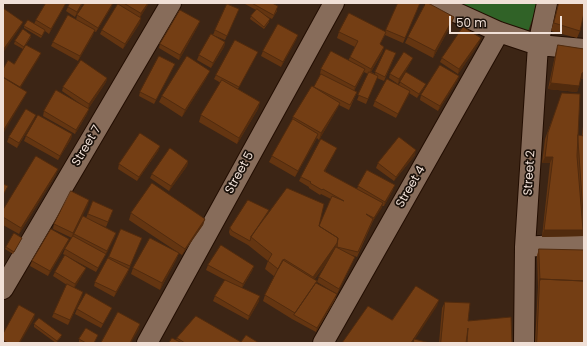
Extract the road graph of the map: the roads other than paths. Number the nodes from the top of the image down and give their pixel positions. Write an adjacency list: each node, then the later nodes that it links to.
1 (172, 3): 10 (street, Street 7)
2 (334, 3): 11 (street, Street 5)
3 (435, 3): 5 (street)
4 (547, 3): 6 (street, Street 2)
5 (499, 32): 6 (street); 12 (street, Street 4)
6 (538, 45): 7 (street); 9 (street, Street 2)
7 (584, 49)
8 (584, 243): 9 (street)
9 (525, 247): 13 (street, Street 2)
10 (3, 289)
11 (147, 343)
12 (323, 343)
13 (524, 343)

